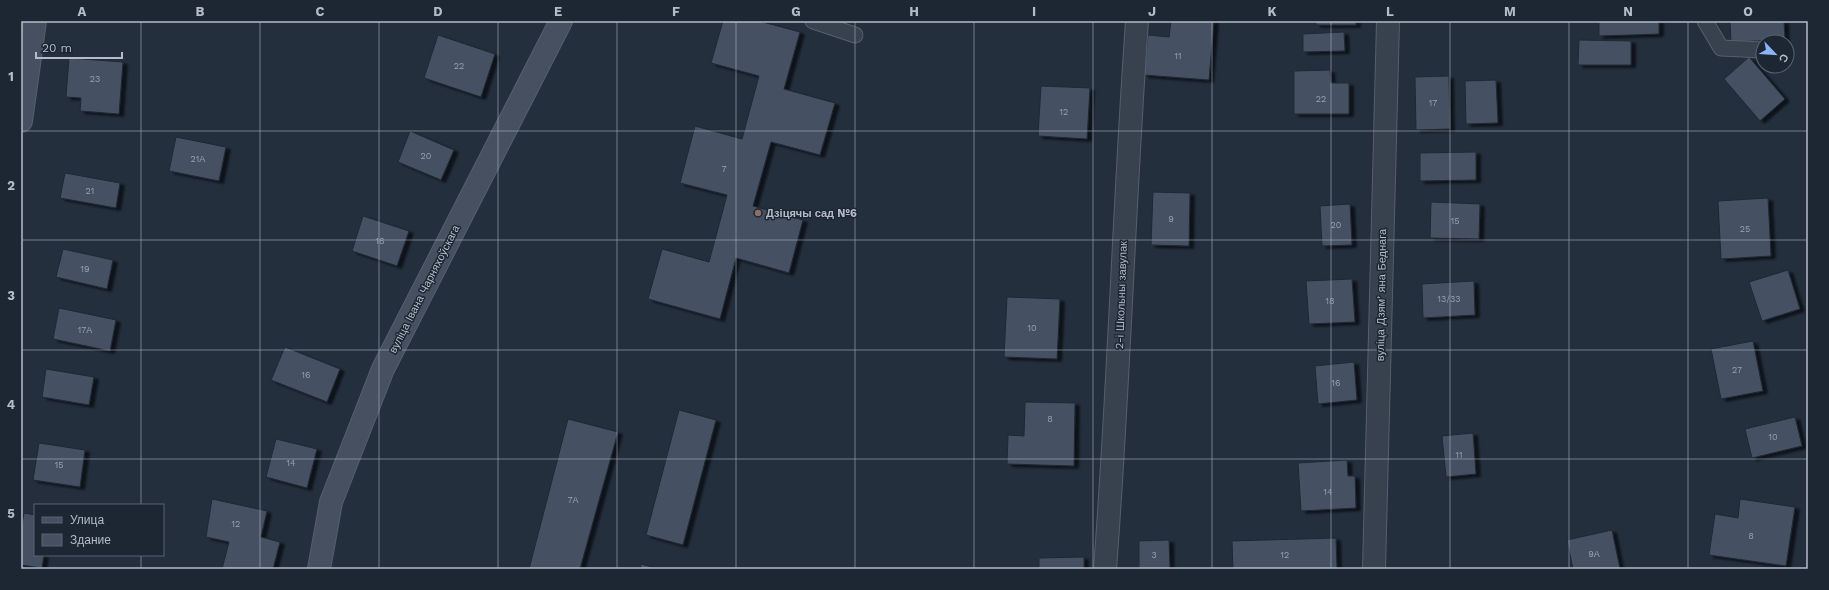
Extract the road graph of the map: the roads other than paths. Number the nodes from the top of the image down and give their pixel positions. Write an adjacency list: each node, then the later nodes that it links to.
1 (35, 21): 9 (street)
2 (561, 21): 10 (street, вуліца Івана Чарняхоўскага)
3 (813, 21): 7 (lane)
4 (1137, 21): 11 (street, 2-і Школьны завулак)
5 (1388, 21): 12 (street, вуліца Дзямʼяна Беднага)
6 (1705, 21): 8 (lane)
7 (855, 35)
8 (1755, 50)
9 (21, 121)
10 (319, 569)
11 (1105, 569)
12 (1374, 569)

